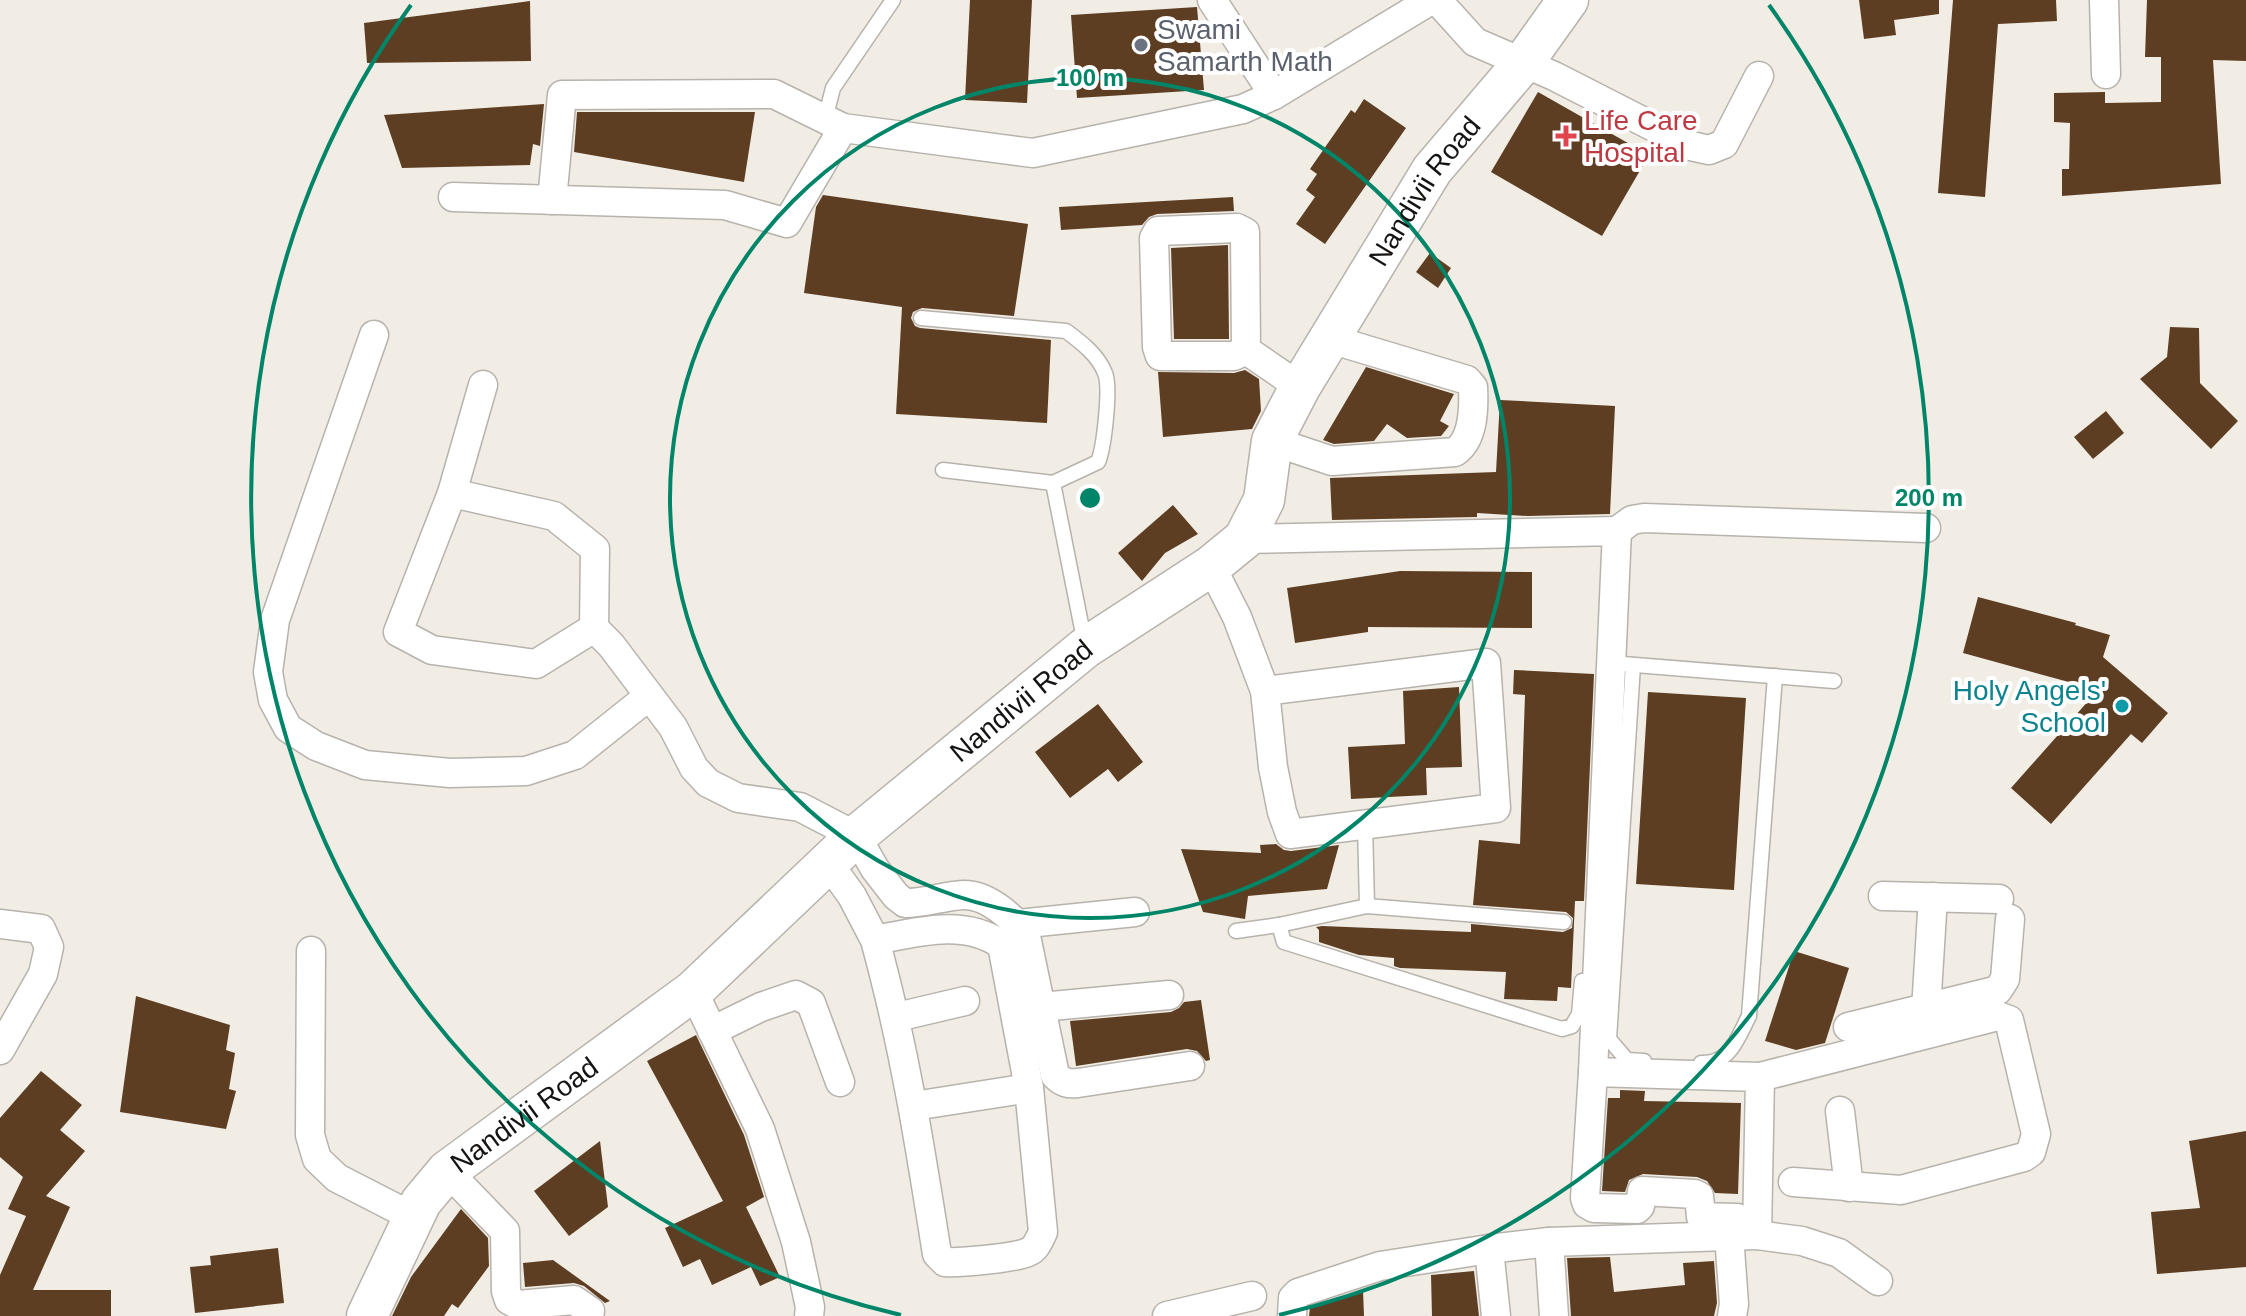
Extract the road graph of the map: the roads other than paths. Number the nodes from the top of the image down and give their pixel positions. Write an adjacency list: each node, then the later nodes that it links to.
1 (893, 0): 11 (lane)
2 (1212, 0): 10 (street)
3 (1431, 0): 10 (street)
4 (1437, 0): 7 (street)
5 (1568, 0): 7 (street, Nandivii Road)
6 (2104, 0): 8 (street)
7 (1523, 63): 9 (street); 16 (street, Nandivii Road)
8 (2106, 74)
9 (1759, 76)
10 (1274, 95): 11 (street)
11 (834, 123): 13 (street); 13 (street)
12 (453, 197): 13 (street)
13 (552, 200)
14 (921, 318): 22 (lane)
15 (374, 335): 34 (street)
16 (1330, 339): 19 (street, Nandivii Road); 20 (street)
17 (1246, 350): 17 (street); 19 (street)
18 (483, 385): 23 (street)
19 (1300, 387): 20 (street, Nandivii Road)
20 (1272, 441): 26 (street, Nandivii Road)
21 (943, 470): 22 (lane)
22 (1053, 483): 29 (lane)
23 (452, 493): 28 (street); 28 (street)
24 (1926, 528): 25 (street)
25 (1617, 531): 26 (street); 30 (street)
26 (1244, 539): 27 (street, Nandivii Road)
27 (1211, 566): 29 (street, Nandivii Road); 33 (street)
28 (594, 628): 34 (street)
29 (1085, 648): 36 (street, Nandivii Road)
30 (1622, 664): 31 (lane); 31 (lane); 61 (street)
31 (1775, 676): 32 (lane)
32 (1834, 681)
33 (1265, 691): 35 (street); 35 (street)
34 (649, 696): 36 (street)
35 (1365, 824): 40 (lane)
36 (842, 850): 39 (street); 48 (street); 51 (street, Nandivii Road)
37 (1883, 896): 38 (street)
38 (1933, 897): 56 (street); 56 (street)
39 (938, 899): 44 (street); 46 (street)
40 (1367, 906): 42 (lane); 45 (lane)
41 (1135, 912): 44 (street)
42 (1564, 922)
43 (0, 924): 59 (street)
44 (1018, 924): 54 (street)
45 (1279, 925): 47 (lane); 50 (lane)
46 (942, 929): 48 (street); 64 (street)
47 (1236, 931)
48 (875, 940): 55 (street)
49 (311, 951): 70 (street)
50 (1582, 981)
51 (693, 991): 58 (street); 67 (street, Nandivii Road)
52 (1169, 995): 54 (street)
53 (965, 1001): 55 (street)
54 (1041, 1007): 60 (street)
55 (897, 1017): 65 (street)
56 (1926, 1021): 57 (street); 62 (street); 69 (street)
57 (1848, 1027)
58 (712, 1031): 63 (street); 79 (street)
59 (0, 1050)
60 (1190, 1066)
61 (1593, 1072): 62 (street); 62 (street)
62 (1753, 1076): 72 (street)
63 (840, 1082)
64 (1029, 1088): 65 (street); 65 (street)
65 (914, 1106)
66 (1840, 1111): 69 (street)
67 (447, 1171): 70 (street, Nandivii Road); 78 (street)
68 (1793, 1182): 69 (street)
69 (1849, 1187)
70 (413, 1217): 77 (street, Nandivii Road)
71 (1729, 1235): 72 (street); 73 (street); 84 (street)
72 (1757, 1235): 75 (street)
73 (1549, 1242): 74 (street); 83 (street)
74 (1489, 1249): 81 (street); 82 (street)
75 (1878, 1281)
76 (1252, 1296): 80 (street)
77 (367, 1316)
78 (589, 1316)
79 (809, 1316)
80 (1167, 1316)
81 (1292, 1316)
82 (1496, 1316)
83 (1554, 1316)
84 (1732, 1316)

